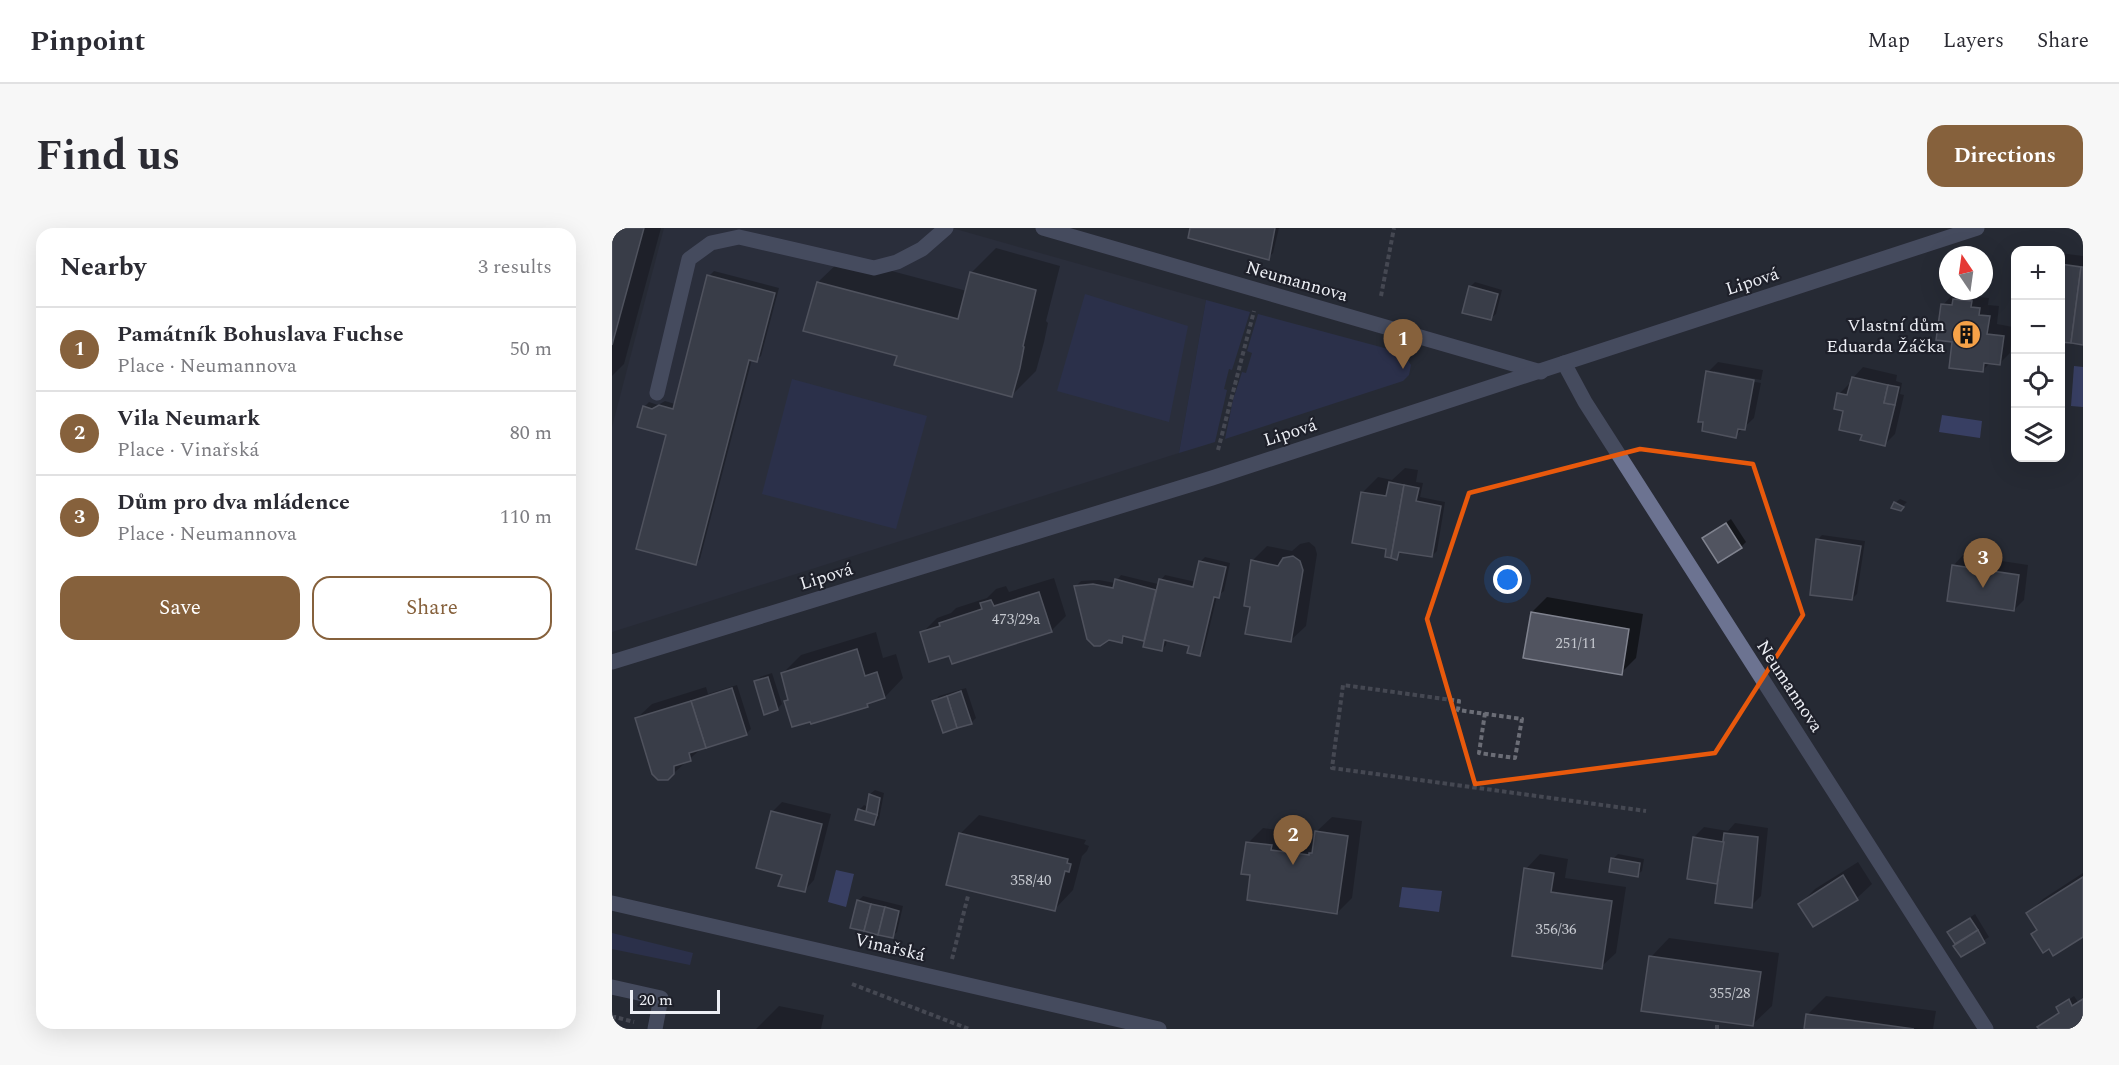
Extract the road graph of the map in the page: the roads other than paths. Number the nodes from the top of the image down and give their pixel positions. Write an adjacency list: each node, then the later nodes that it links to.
1 (946, 228): 6 (street)
2 (1043, 228): 5 (street, Neumannova)
3 (1977, 228): 4 (street, Lipová)
4 (1564, 363): 5 (street, Lipová); 12 (street, Neumannova)
5 (1541, 372): 7 (street, Lipová)
6 (657, 393)
7 (612, 662)
8 (612, 903): 11 (street, Vinařská)
9 (612, 987): 10 (street)
10 (655, 1029)
11 (1159, 1029)
12 (1986, 1029)

